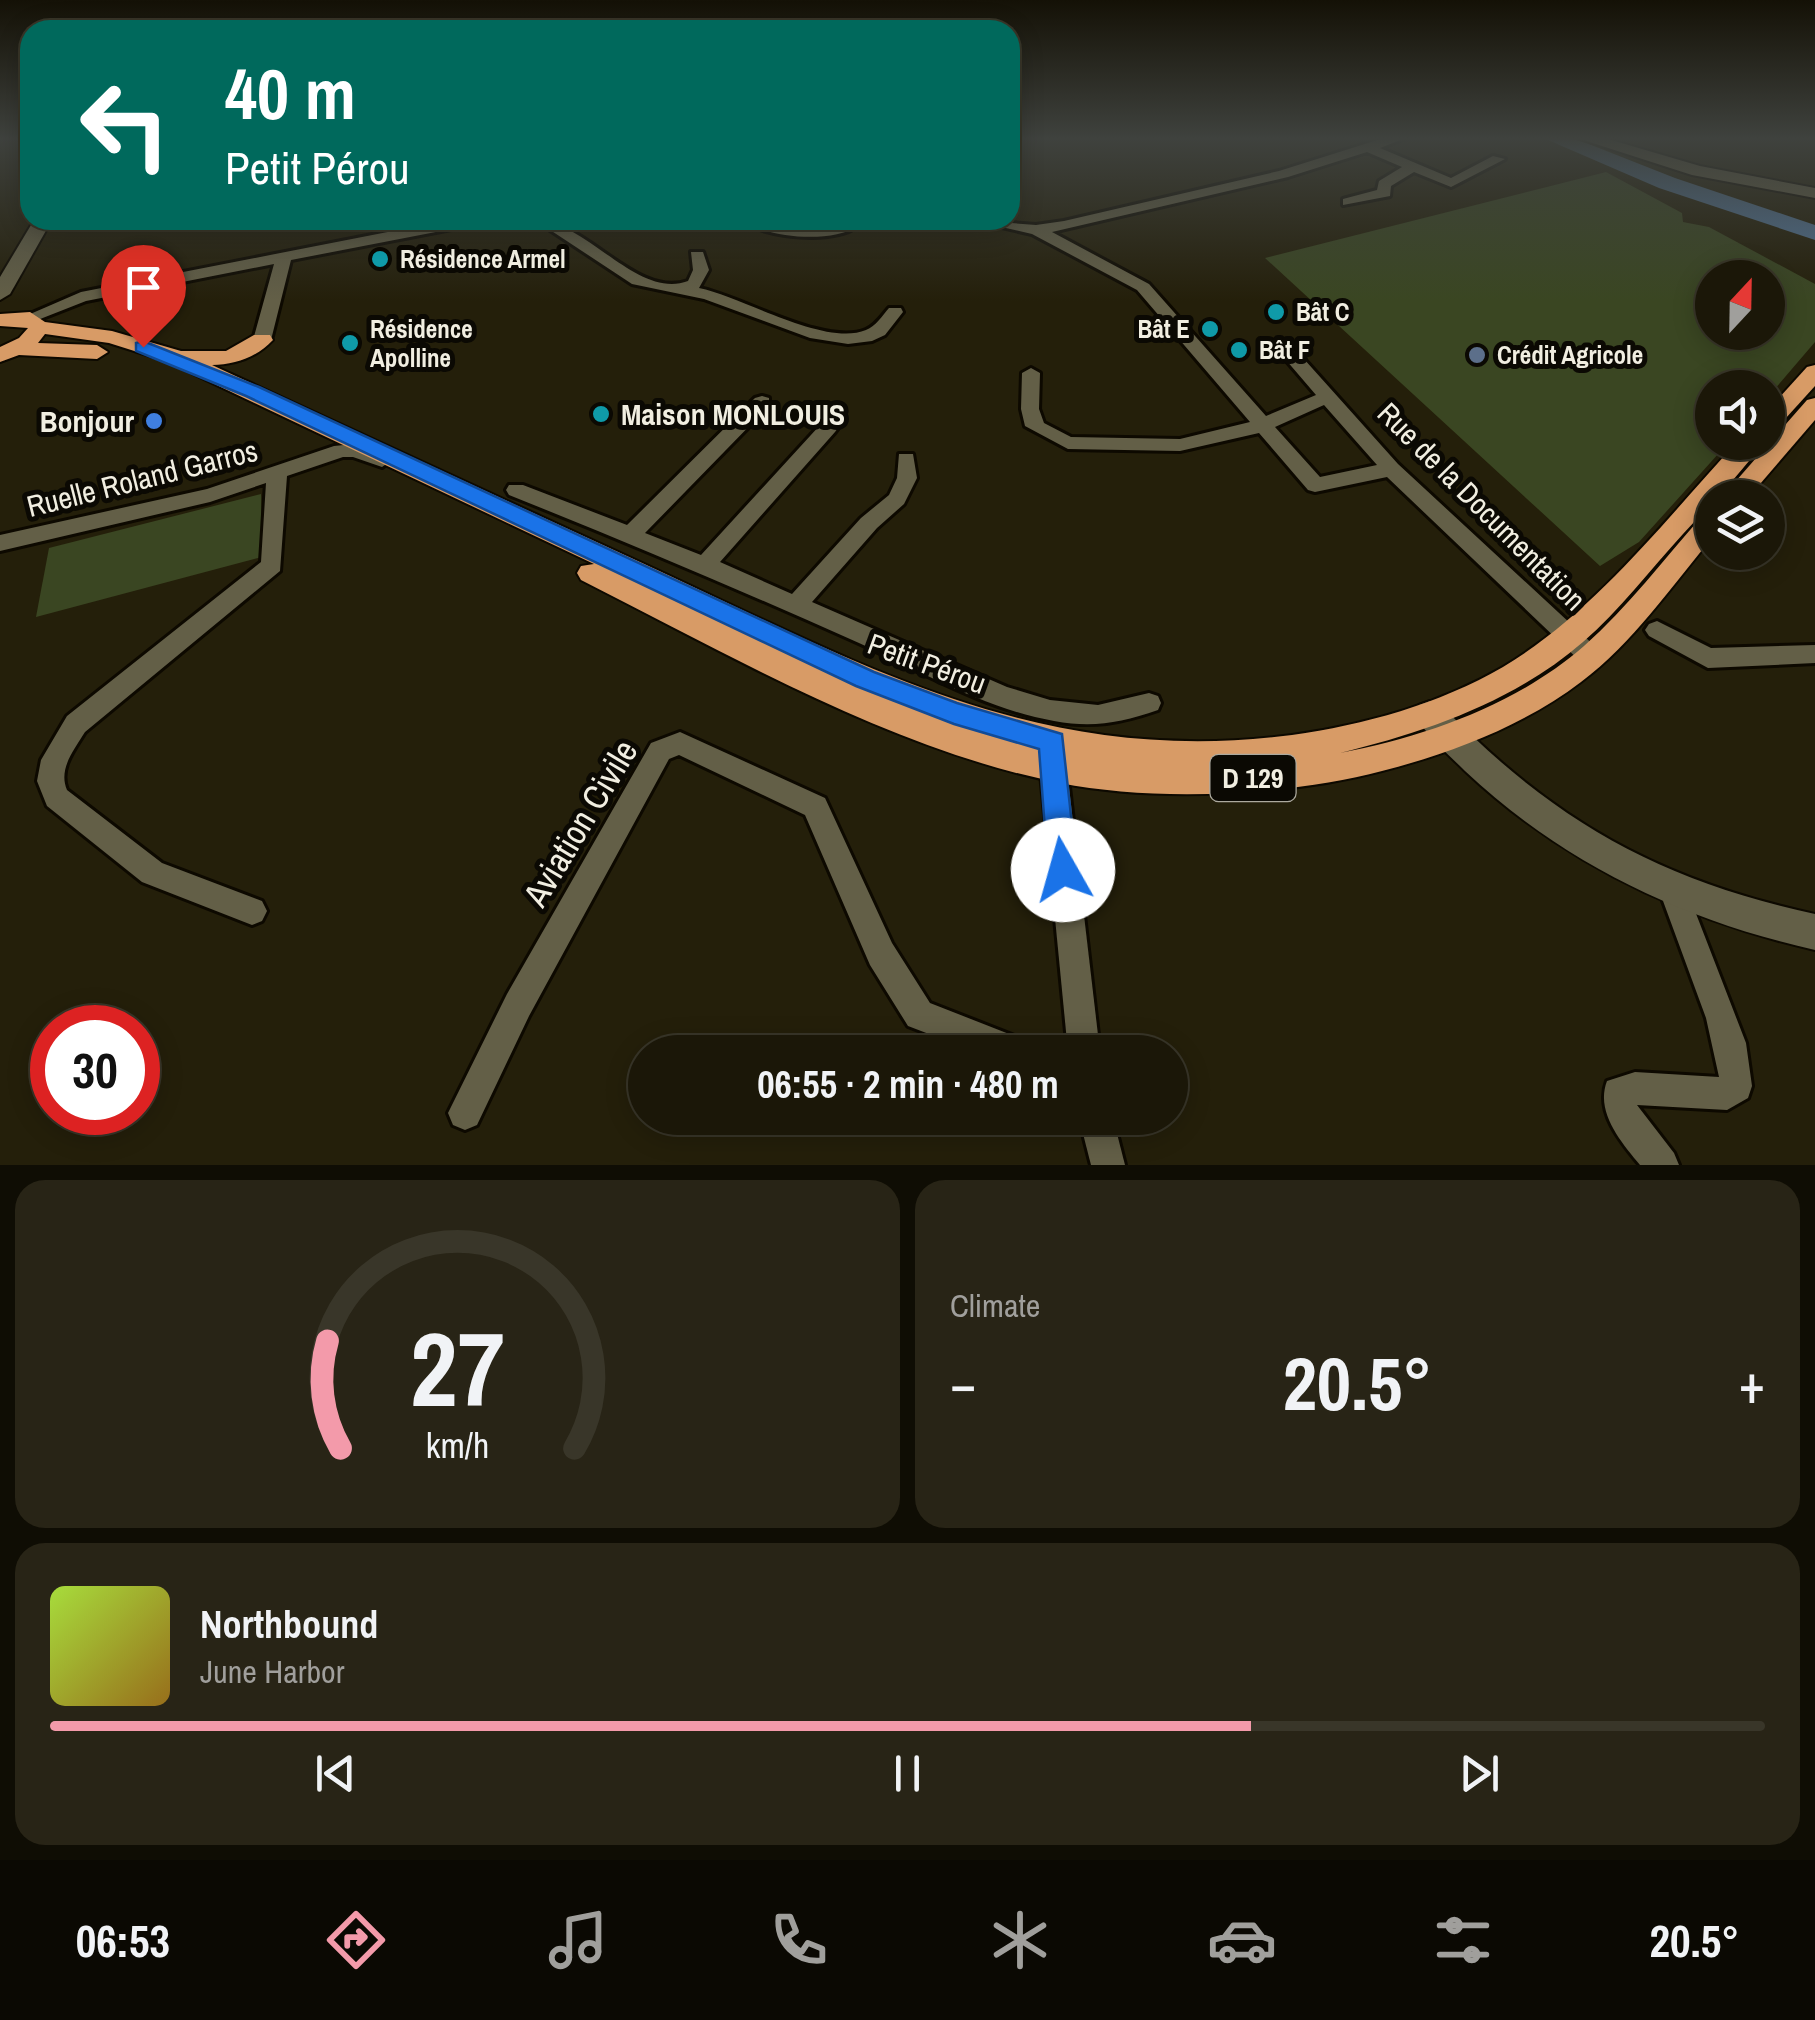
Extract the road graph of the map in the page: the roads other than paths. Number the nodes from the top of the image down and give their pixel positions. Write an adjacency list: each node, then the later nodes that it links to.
1 (1209, 191): 10 (street)
2 (1385, 191): 3 (street)
3 (1348, 202)
4 (1020, 227): 10 (street)
5 (38, 230): 14 (street)
6 (387, 230): 12 (street)
7 (558, 230): 13 (street)
8 (796, 230): 9 (street)
9 (836, 230)
10 (1036, 230): 28 (street)
11 (697, 255): 13 (street)
12 (284, 257): 16 (street); 18 (street)
13 (677, 291): 15 (street)
14 (1, 292): 16 (street)
15 (895, 312)
16 (22, 321): 17 (highway, Petit Pérou); 20 (highway, D 129)
17 (112, 337): 18 (highway); 23 (highway, Petit Pérou)
18 (262, 340): 23 (highway)
19 (1288, 353): 24 (street, Rue de la Documentation)
20 (6, 354): 30 (highway, Petit Pérou / D 129)
21 (1031, 372): 28 (street)
22 (1815, 372): 26 (highway)
23 (252, 392): 30 (highway, Petit Pérou)
24 (1329, 396): 28 (street); 33 (street, Rue de la Documentation)
25 (762, 402): 37 (street)
26 (1785, 405)
27 (1815, 405): 35 (highway)
28 (1261, 426): 33 (street)
29 (828, 428): 41 (street)
30 (349, 447): 34 (street, Ruelle Roland Garros); 42 (highway, Petit Pérou / D 129); 42 (highway, Petit Pérou / D 129)
31 (906, 459): 43 (street)
32 (1736, 460): 45 (highway, Petit Pérou / D 129)
33 (1391, 468): 45 (street, Rue de la Documentation)
34 (277, 475): 39 (street, Ruelle Roland Garros); 51 (street)
35 (1749, 480)
36 (516, 490): 37 (street)
37 (629, 536): 40 (street)
38 (1695, 536): 45 (highway, Petit Pérou / D 129)
39 (0, 543)
40 (663, 549): 41 (street); 42 (street)
41 (706, 566): 43 (street)
42 (625, 579): 49 (highway, Petit Pérou / D 129)
43 (794, 607): 47 (street)
44 (1657, 630): 46 (street)
45 (1580, 648): 48 (highway, Petit Pérou / D 129)
46 (1815, 654)
47 (1148, 703)
48 (1440, 726): 49 (highway, Petit Pérou / D 129); 50 (street)
49 (1052, 754): 54 (street)
50 (1674, 890): 52 (street); 58 (street)
51 (252, 911)
52 (1815, 932)
53 (971, 1035): 55 (street, Aviation Civile)
54 (1082, 1035)
55 (464, 1113)
56 (1100, 1135): 57 (street)
57 (1108, 1165)
58 (1662, 1165)

